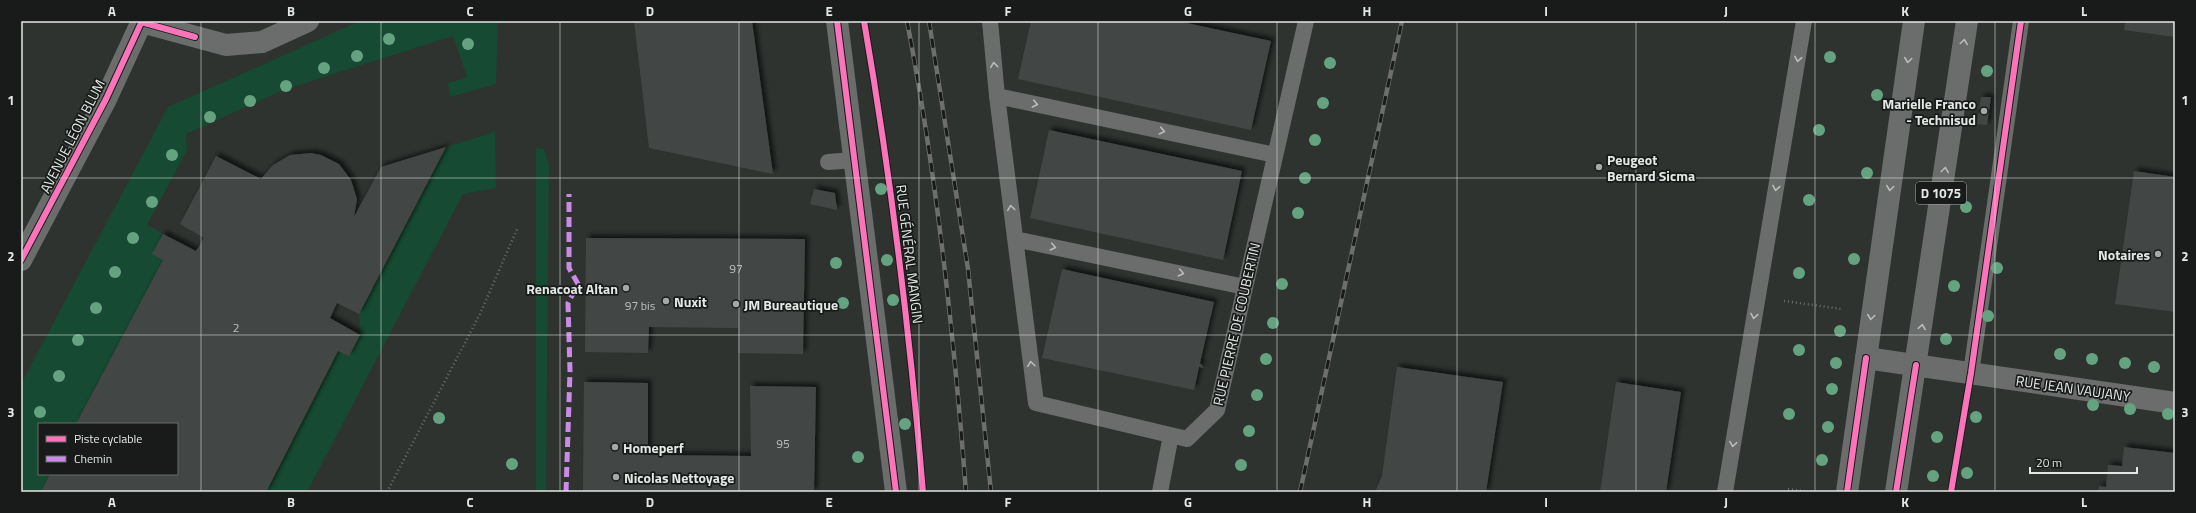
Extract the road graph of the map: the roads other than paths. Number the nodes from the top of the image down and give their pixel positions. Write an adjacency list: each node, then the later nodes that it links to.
1 (308, 21): 9 (street)
2 (837, 21): 12 (street)
3 (990, 21): 10 (lane, RUE PIERRE DE COUBERTIN, one-way to 3)
4 (1306, 21): 11 (lane, RUE PIERRE DE COUBERTIN)
5 (1804, 21): 24 (lane, one-way to 24)
6 (1914, 21): 17 (main road, one-way to 17)
7 (1967, 21): 18 (main road, D 1075, one-way to 7)
8 (2022, 21): 19 (lane)
9 (142, 22): 15 (street, AVENUE LÉON BLUM)
10 (997, 96): 11 (lane, one-way to 11); 14 (lane, RUE PIERRE DE COUBERTIN, one-way to 10)
11 (1275, 155): 16 (lane, RUE PIERRE DE COUBERTIN)
12 (855, 160): 13 (lane); 22 (street)
13 (828, 162)
14 (1015, 239): 16 (lane, one-way to 16); 21 (lane, RUE PIERRE DE COUBERTIN, one-way to 14)
15 (21, 260)
16 (1245, 286): 21 (lane, RUE PIERRE DE COUBERTIN)
17 (1866, 358): 18 (street, RUE JEAN VAUJANY); 25 (main road)
18 (1916, 365): 19 (street, RUE JEAN VAUJANY); 26 (main road, D 1075)
19 (1971, 373): 20 (street, RUE JEAN VAUJANY)
20 (2175, 403)
21 (1171, 435): 23 (lane)
22 (896, 492)
23 (1160, 492)
24 (1725, 492)
25 (1847, 492)
26 (1896, 492)

